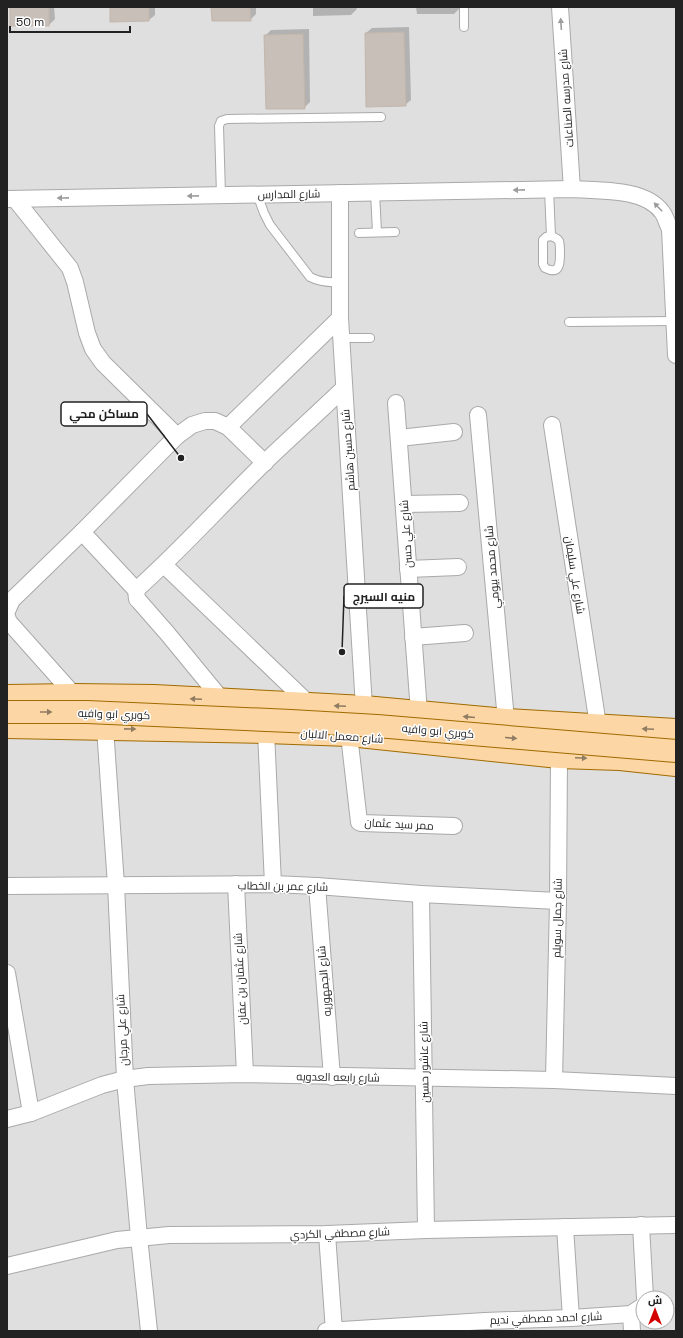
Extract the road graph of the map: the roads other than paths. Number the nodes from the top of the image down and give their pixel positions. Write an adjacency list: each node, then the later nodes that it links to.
1 (464, 7): 3 (lane)
2 (560, 7): 6 (street, شارع مدرسه الصناعات, one-way to 2)
3 (464, 27)
4 (381, 117): 10 (lane)
5 (550, 189): 6 (street, شارع المدارس); 7 (street, شارع المدارس, one-way to 7); 16 (lane)
6 (572, 189): 12 (street, شارع المدارس, one-way to 6)
7 (375, 192): 8 (street, شارع المدارس); 13 (lane)
8 (340, 193): 9 (street, شارع المدارس); 17 (street, شارع حسين هاشم)
9 (257, 194): 10 (street, شارع المدارس); 17 (lane)
10 (221, 195): 11 (street, شارع المدارس, one-way to 11)
11 (11, 199): 30 (street)
12 (673, 230): 19 (street)
13 (377, 232): 14 (lane); 15 (lane)
14 (395, 232)
15 (359, 233)
16 (551, 236)
17 (340, 282): 18 (street, شارع حسين هاشم)
18 (340, 318): 21 (street, شارع حسين هاشم); 28 (street)
19 (674, 321): 20 (lane); 23 (street)
20 (569, 322)
21 (342, 338): 22 (lane); 24 (street, شارع حسين هاشم)
22 (370, 338)
23 (676, 355)
24 (344, 388): 32 (street); 48 (street, شارع حسين هاشم)
25 (396, 403): 31 (street, شارع علي حسن)
26 (478, 415): 51 (street, شارع محمد بيومي)
27 (552, 425): 52 (street, شارع علي سليمان)
28 (228, 426): 30 (street); 32 (street)
29 (454, 432): 31 (street)
30 (177, 436): 35 (street)
31 (399, 438): 34 (street, شارع علي حسن)
32 (265, 463): 36 (street)
33 (460, 503): 34 (street)
34 (404, 504): 38 (street, شارع علي حسن)
35 (82, 532): 39 (street); 40 (street)
36 (164, 566): 39 (street); 47 (street)
37 (458, 567): 38 (street)
38 (408, 570): 43 (street, شارع علي حسن)
39 (136, 590): 46 (street)
40 (7, 611)
41 (7, 617): 44 (street)
42 (466, 634): 43 (street)
43 (413, 637): 50 (street, شارع علي حسن)
44 (74, 695): 45 (main road); 46 (main road, one-way to 44)
45 (7, 696)
46 (222, 700): 47 (main road)
47 (309, 704): 48 (main road, one-way to 47)
48 (364, 707): 50 (main road)
49 (7, 712): 59 (main road, كوبري ابو وافيه, one-way to 59, bridge)
50 (419, 712): 51 (main road, one-way to 50)
51 (506, 720): 52 (main road)
52 (598, 725): 54 (main road)
53 (7, 726): 55 (main road, شارع معمل الالبان)
54 (620, 727): 56 (main road, one-way to 54); 61 (main road)
55 (105, 728): 57 (main road, شارع معمل الالبان, one-way to 57); 66 (street, شارع علي مرجان)
56 (676, 730)
57 (266, 732): 58 (main road, شارع معمل الالبان); 65 (street)
58 (349, 735): 60 (main road, شارع معمل الالبان); 63 (street, ممر سيد عثمان)
59 (676, 751)
60 (559, 757): 61 (main road, شارع معمل الالبان, one-way to 61); 70 (street, شارع جمال سويلم)
61 (620, 759): 62 (main road, شارع معمل الالبان)
62 (676, 765)
63 (454, 826)
64 (236, 884): 65 (street, شارع عمر بن الخطاب); 66 (street, شارع عمر بن الخطاب); 72 (street, شارع عثمان بن عفان)
65 (273, 884): 68 (street, شارع عمر بن الخطاب)
66 (116, 885): 67 (street, شارع عمر بن الخطاب); 75 (street, شارع علي مرجان)
67 (7, 886)
68 (317, 886): 69 (street, شارع عمر بن الخطاب); 73 (street, شارع الجمهوريه)
69 (421, 894): 70 (street, شارع عمر بن الخطاب); 74 (street, شارع عاشور حسين)
70 (558, 901): 76 (street, شارع جمال سويلم)
71 (7, 976): 78 (street)
72 (245, 1074): 73 (street, شارع رابعه العدويه); 75 (street, شارع رابعه العدويه)
73 (332, 1077): 74 (street, شارع رابعه العدويه)
74 (424, 1078): 76 (street, شارع رابعه العدويه); 83 (street, شارع عاشور حسين)
75 (125, 1079): 78 (street, شارع رابعه العدويه); 85 (street, شارع علي مرجان)
76 (554, 1080): 77 (street, شارع رابعه العدويه)
77 (676, 1086)
78 (31, 1113): 79 (street, شارع رابعه العدويه)
79 (7, 1119)
80 (676, 1224): 81 (street, شارع مصطفي الكردي)
81 (641, 1225): 82 (street, شارع مصطفي الكردي); 87 (street)
82 (565, 1227): 83 (street, شارع مصطفي الكردي); 89 (street)
83 (426, 1230): 84 (street, شارع مصطفي الكردي)
84 (327, 1234): 85 (street, شارع مصطفي الكردي); 94 (street)
85 (139, 1237): 86 (street, شارع مصطفي الكردي); 92 (street, شارع علي مرجان)
86 (7, 1266)
87 (645, 1290)
88 (635, 1310): 89 (street, شارع احمد مصطفي نديم)
89 (571, 1318): 91 (street, شارع احمد مصطفي نديم)
90 (635, 1318): 95 (street)
91 (485, 1326): 94 (street, شارع احمد مصطفي نديم)
92 (149, 1331)
93 (326, 1331): 94 (street, شارع احمد مصطفي نديم)
94 (334, 1331)
95 (632, 1331)

